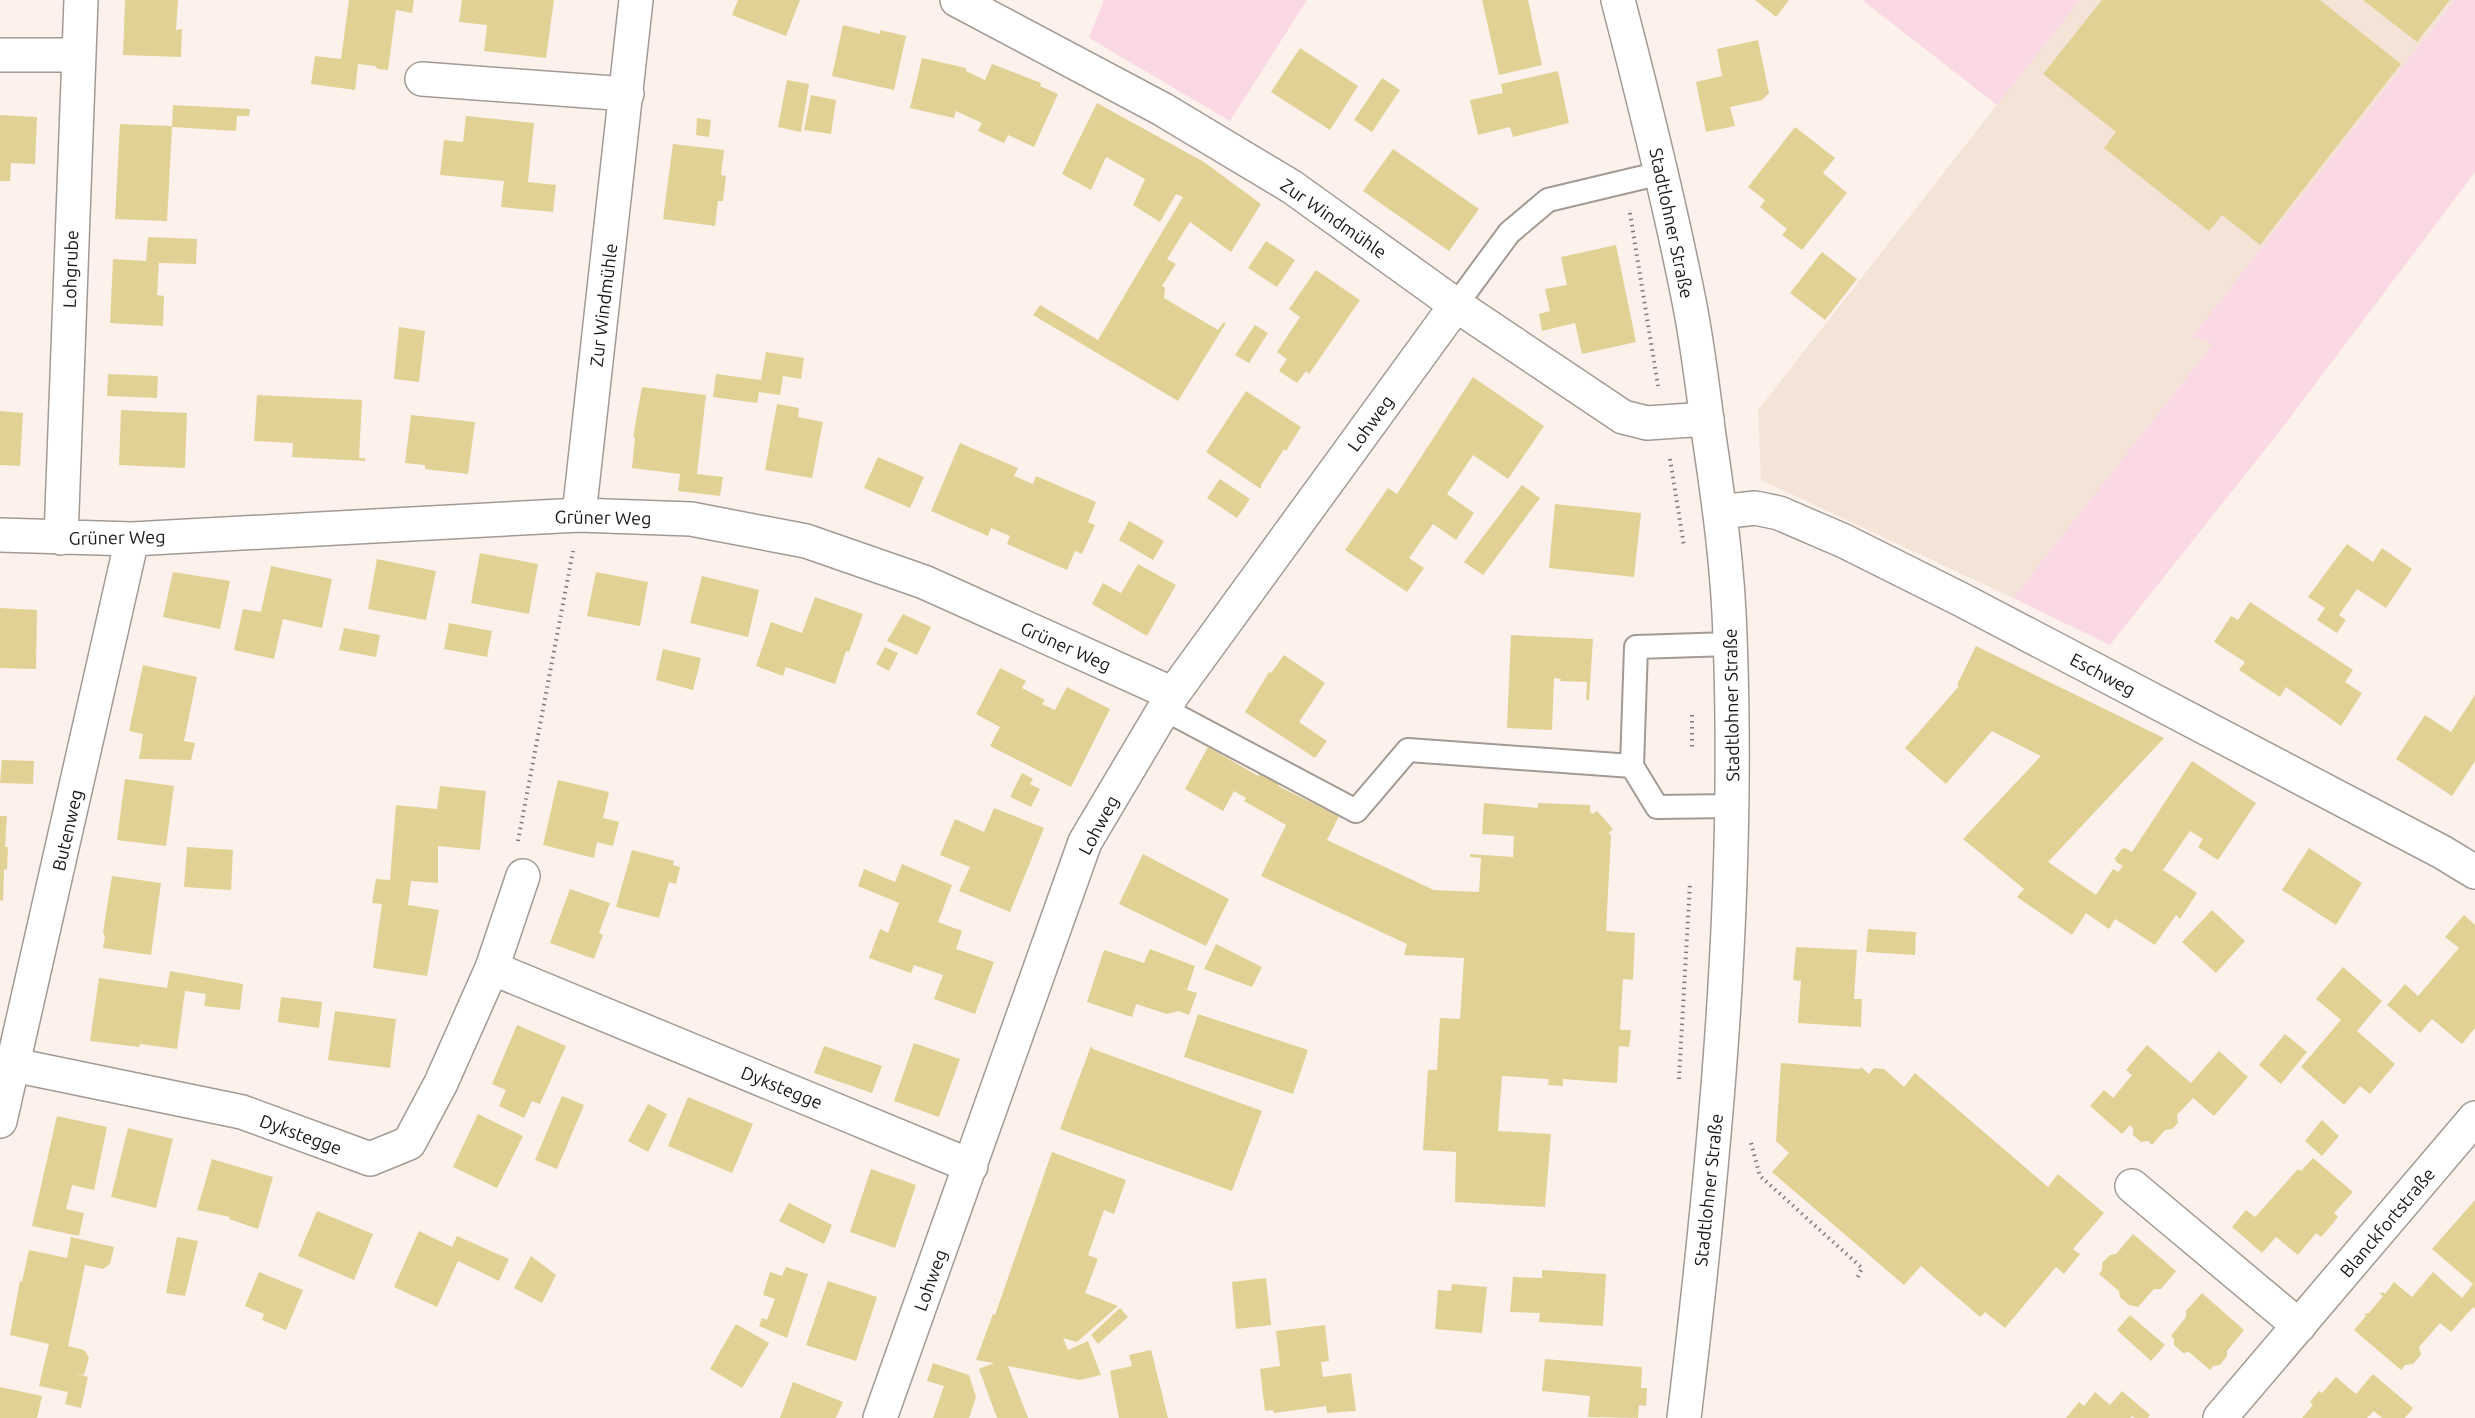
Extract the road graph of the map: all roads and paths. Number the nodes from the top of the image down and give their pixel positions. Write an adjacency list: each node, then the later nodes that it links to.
1 (81, 0): 7 (street, Lohgrube)
2 (636, 0): 9 (street, Zur Windmühle)
3 (957, 0): 5 (street, Zur Windmühle)
4 (1618, 0): 10 (street, Stadtlohner Straße)
5 (989, 7): 11 (street, Zur Windmühle)
6 (0, 55): 7 (street)
7 (78, 55): 16 (street, Lohgrube)
8 (422, 79): 9 (street)
9 (627, 94): 14 (street, Zur Windmühle)
10 (1661, 173): 11 (lane); 12 (street, Stadtlohner Straße)
11 (1456, 305): 12 (street, Zur Windmühle); 19 (street, Lohweg)
12 (1707, 419): 13 (street, Stadtlohner Straße)
13 (1720, 512): 18 (street, Stadtlohner Straße); 22 (street, Eschweg)
14 (579, 515): 17 (street, Grüner Weg); 19 (street, Grüner Weg); 23 (path)
15 (0, 535): 16 (street, Grüner Weg)
16 (61, 538): 17 (street, Grüner Weg)
17 (132, 539): 25 (street, Butenweg)
18 (1730, 644): 20 (lane); 21 (street, Stadtlohner Straße)
19 (1168, 701): 20 (lane); 29 (street, Lohweg)
20 (1632, 766): 21 (lane)
21 (1732, 806): 34 (street, Stadtlohner Straße)
22 (2475, 872)
23 (523, 876): 24 (street, Dykstegge)
24 (492, 968): 25 (street, Dykstegge); 29 (street, Dykstegge)
25 (7, 1065): 27 (street, Butenweg)
26 (2475, 1118): 32 (street, Blanckfortstraße)
27 (0, 1121)
28 (1749, 1141): 31 (path)
29 (971, 1166): 33 (street, Lohweg)
30 (2132, 1186): 32 (street)
31 (1856, 1281)
32 (2299, 1326): 35 (street, Blanckfortstraße)
33 (880, 1418)
34 (1684, 1418)
35 (2220, 1418)

